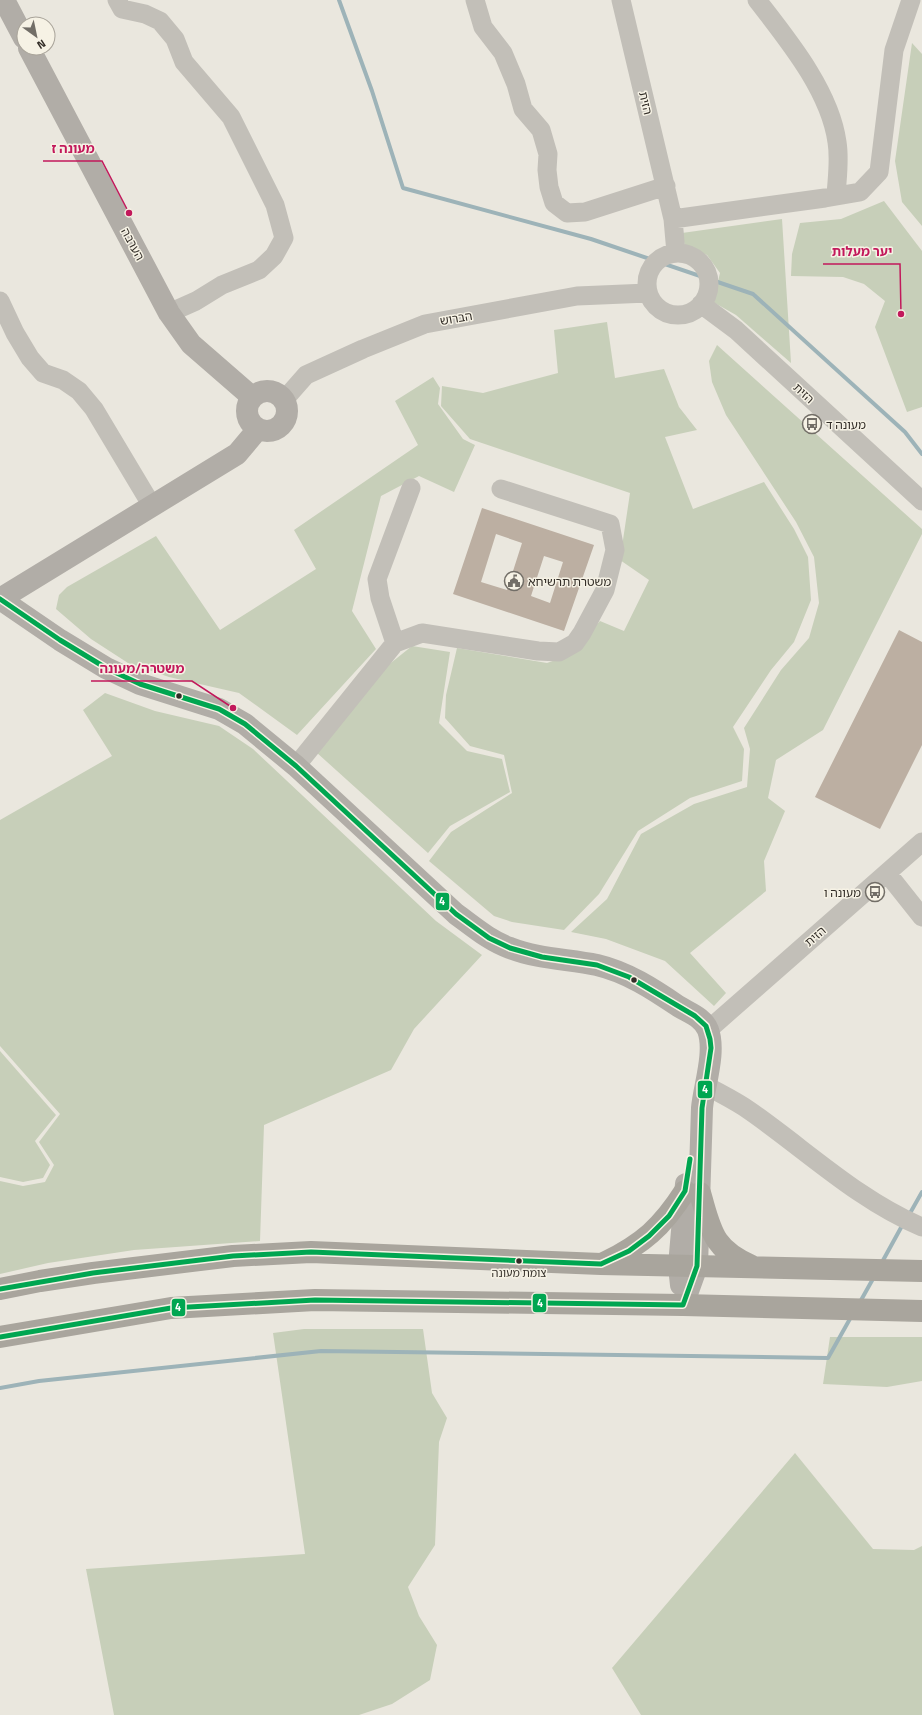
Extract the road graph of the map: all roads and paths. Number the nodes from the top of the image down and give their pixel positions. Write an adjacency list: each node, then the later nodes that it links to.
1 (4, 0): 7 (main road)
2 (117, 0): 16 (street)
3 (475, 0): 9 (street)
4 (621, 0): 9 (street, הזית)
5 (758, 0): 10 (street)
6 (911, 0): 10 (street)
7 (16, 23)
8 (33, 56): 16 (main road, הערבה)
9 (666, 186): 11 (street, הזית)
10 (836, 196): 11 (street)
11 (673, 219): 12 (street, הזית)
12 (676, 253): 13 (street); 15 (street)
13 (648, 294): 15 (street); 18 (street, הברוש)
14 (0, 301): 23 (street)
15 (701, 304): 22 (street, הזית)
16 (169, 313): 17 (main road, הערבה)
17 (252, 397): 18 (main road); 19 (main road)
18 (284, 400): 19 (main road)
19 (258, 430): 23 (main road)
20 (411, 488): 25 (street)
21 (501, 489): 25 (street)
22 (922, 502)
23 (152, 506): 24 (main road)
24 (0, 599): 26 (main road)
25 (395, 643): 26 (street)
26 (296, 766): 30 (main road)
27 (922, 842): 28 (street, הזית)
28 (887, 873): 29 (street); 30 (street, הזית)
29 (922, 917)
30 (708, 1030): 31 (main road)
31 (705, 1084): 32 (main road); 33 (street)
32 (693, 1192): 34 (highway); 35 (main road); 36 (highway)
33 (922, 1227)
34 (601, 1264): 35 (highway); 38 (highway)
35 (688, 1266): 36 (highway); 39 (main road)
36 (758, 1268): 37 (highway)
37 (922, 1271)
38 (0, 1290)
39 (684, 1304): 40 (highway); 41 (highway)
40 (922, 1311)
41 (0, 1338)

